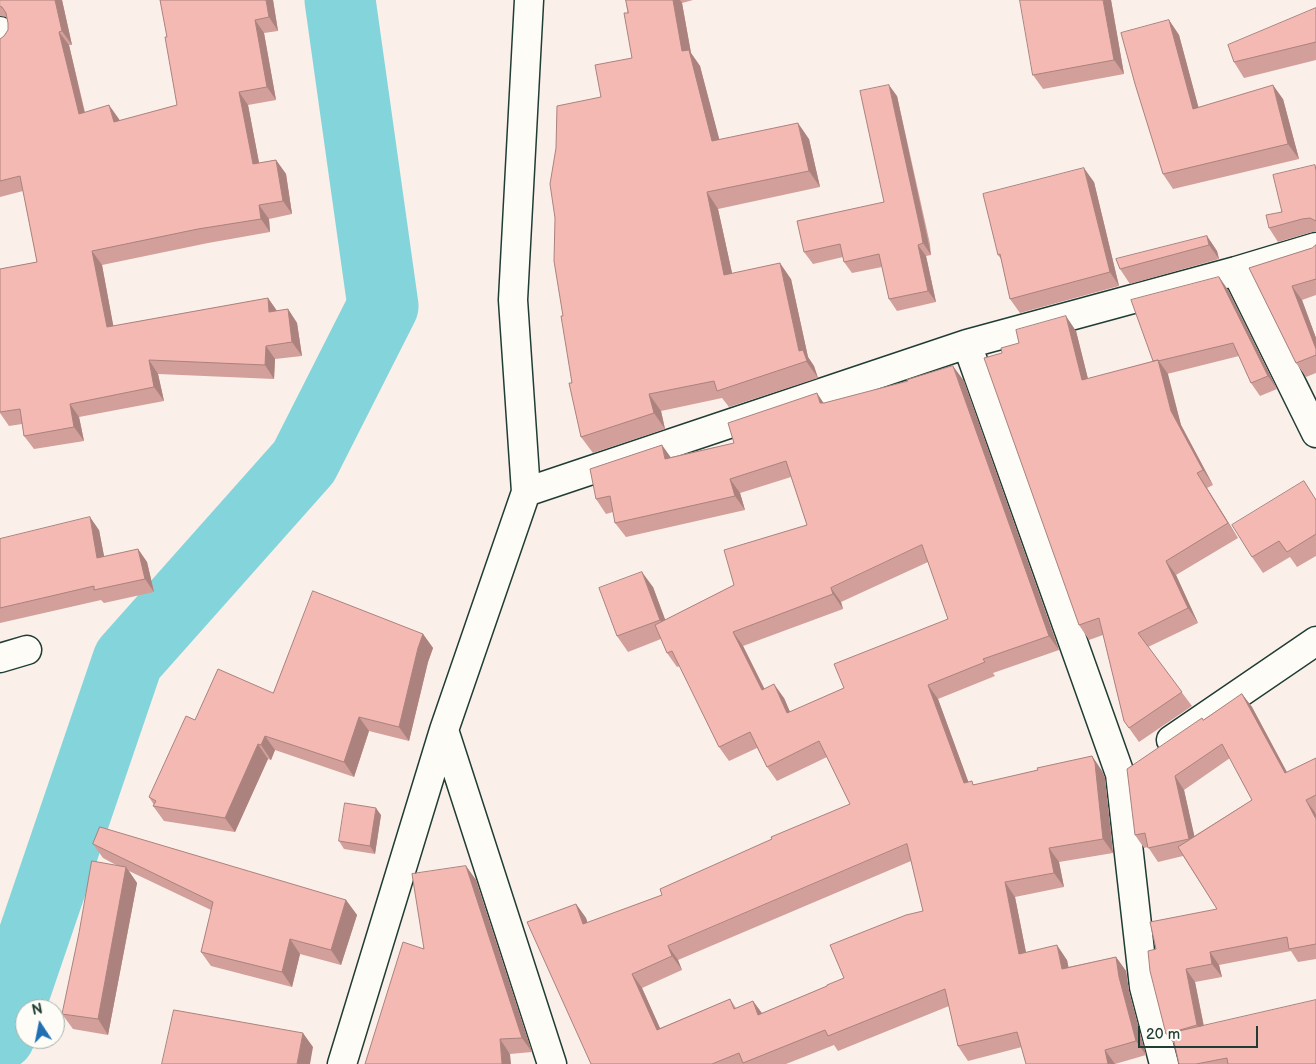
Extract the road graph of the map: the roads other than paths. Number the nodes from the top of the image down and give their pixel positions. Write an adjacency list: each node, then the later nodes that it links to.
1 (529, 0): 8 (street)
2 (0, 31): 3 (street)
3 (0, 41)
4 (1316, 247): 5 (street)
5 (1236, 271): 6 (street); 7 (street)
6 (967, 344): 8 (street); 13 (street)
7 (1316, 434)
8 (526, 492): 12 (street)
9 (1316, 641): 13 (street)
10 (27, 650): 11 (street)
11 (0, 658)
12 (444, 730): 14 (street); 15 (street)
13 (1120, 774): 16 (street)
14 (342, 1064)
15 (552, 1064)
16 (1164, 1064)

